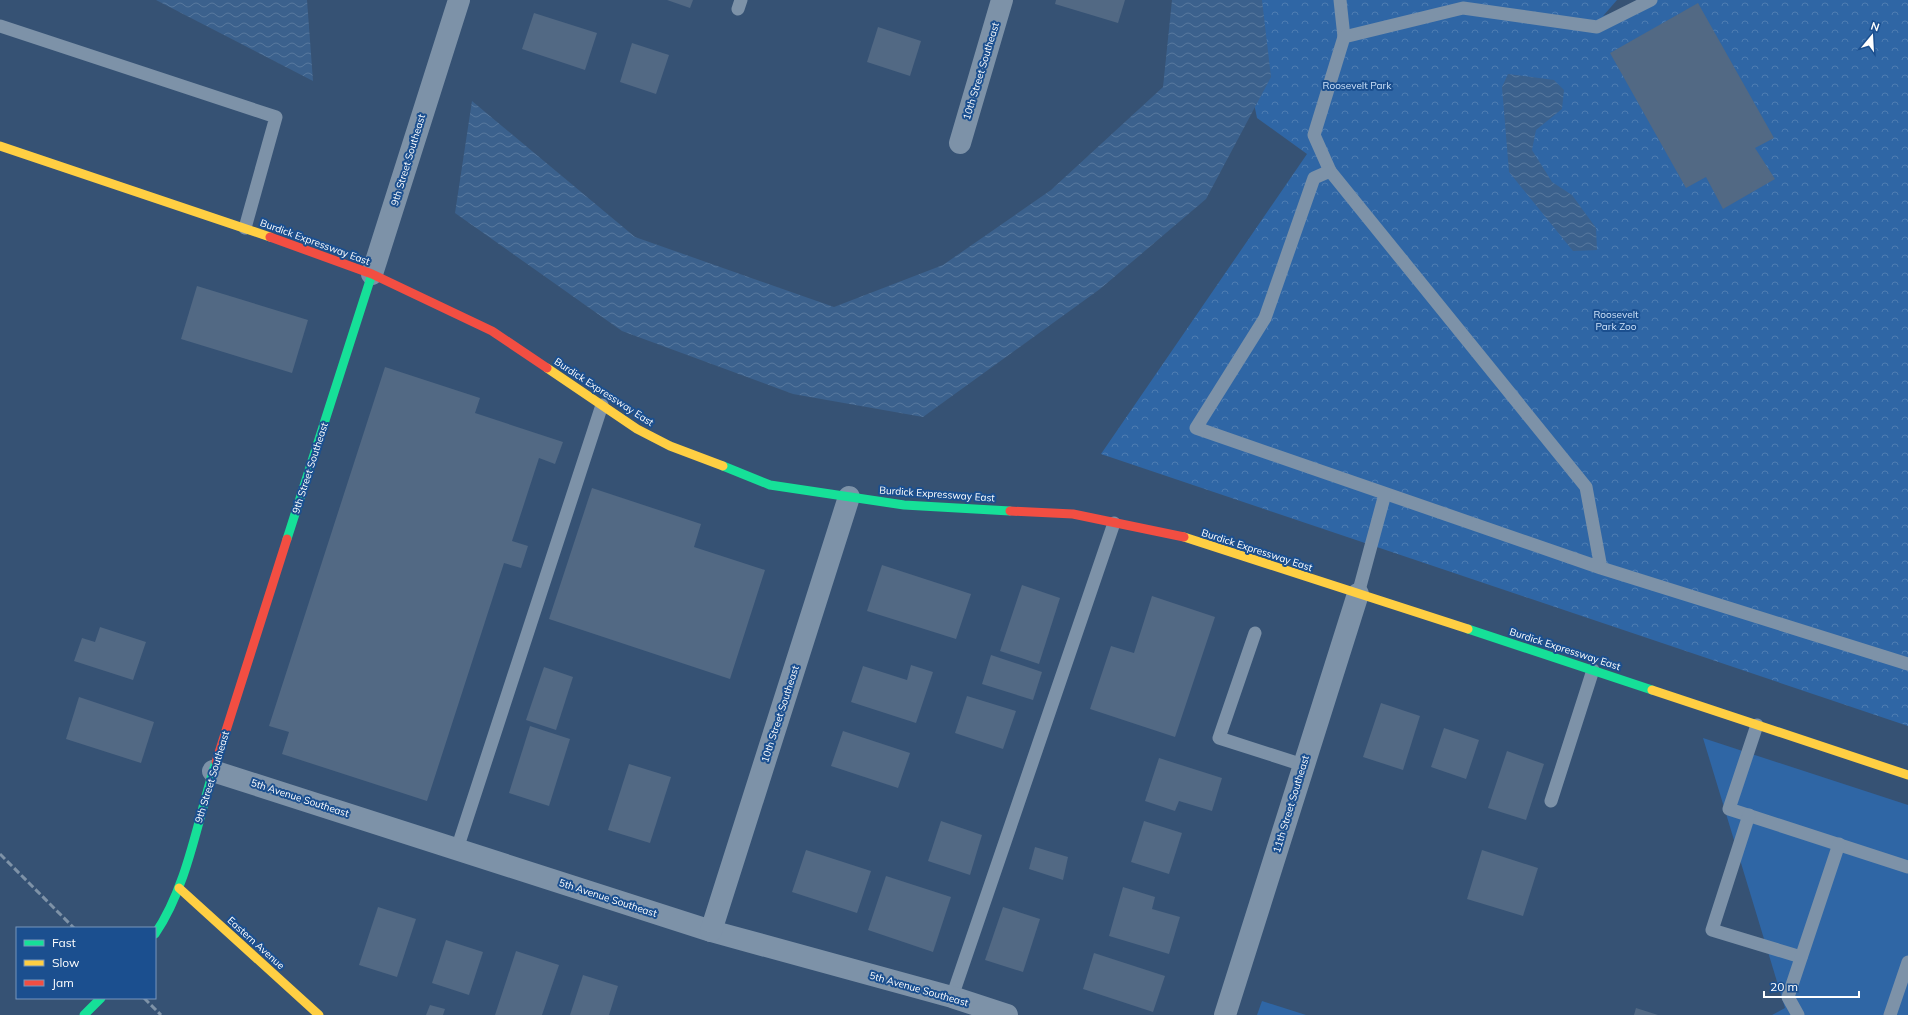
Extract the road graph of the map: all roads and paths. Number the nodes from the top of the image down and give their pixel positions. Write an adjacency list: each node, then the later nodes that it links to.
1 (459, 0): 11 (street, 9th Street Southeast)
2 (1002, 0): 7 (street, 10th Street Southeast)
3 (1340, 0): 6 (lane)
4 (1651, 0): 6 (lane)
5 (0, 26): 10 (lane)
6 (1344, 37): 9 (lane)
7 (960, 142)
8 (0, 146): 10 (main road, Burdick Expressway East)
9 (1330, 171): 13 (lane); 16 (lane)
10 (245, 228): 11 (main road, Burdick Expressway East)
11 (372, 274): 12 (main road, Burdick Expressway East); 23 (main road, 9th Street Southeast)
12 (602, 405): 14 (main road, Burdick Expressway East); 28 (lane)
13 (1385, 494): 16 (lane); 17 (lane)
14 (849, 497): 15 (main road, Burdick Expressway East); 31 (street, 10th Street Southeast)
15 (1114, 523): 17 (main road, Burdick Expressway East); 35 (lane)
16 (1601, 568): 19 (lane)
17 (1358, 594): 20 (main road, Burdick Expressway East); 22 (street, 11th Street Southeast)
18 (1255, 633): 22 (lane)
19 (1908, 664)
20 (1594, 670): 21 (main road, Burdick Expressway East); 25 (lane)
21 (1757, 725): 24 (main road, Burdick Expressway East); 26 (lane)
22 (1303, 765): 40 (street, 11th Street Southeast)
23 (213, 771): 28 (street, 5th Avenue Southeast); 30 (main road, 9th Street Southeast)
24 (1908, 775)
25 (1551, 801)
26 (1749, 815): 27 (lane); 33 (lane)
27 (1839, 844): 29 (lane); 33 (lane)
28 (457, 849): 31 (street, 5th Avenue Southeast)
29 (1908, 866)
30 (179, 888): 32 (main road, 9th Street Southeast); 38 (main road, Eastern Avenue)
31 (711, 931): 35 (street, 5th Avenue Southeast)
32 (156, 933)
33 (1801, 957): 41 (lane)
34 (1908, 962): 42 (lane)
35 (952, 997): 39 (street, 5th Avenue Southeast)
36 (100, 999): 37 (main road)
37 (84, 1015)
38 (319, 1015)
39 (1007, 1015)
40 (1225, 1015)
41 (1798, 1015)
42 (1890, 1015)

